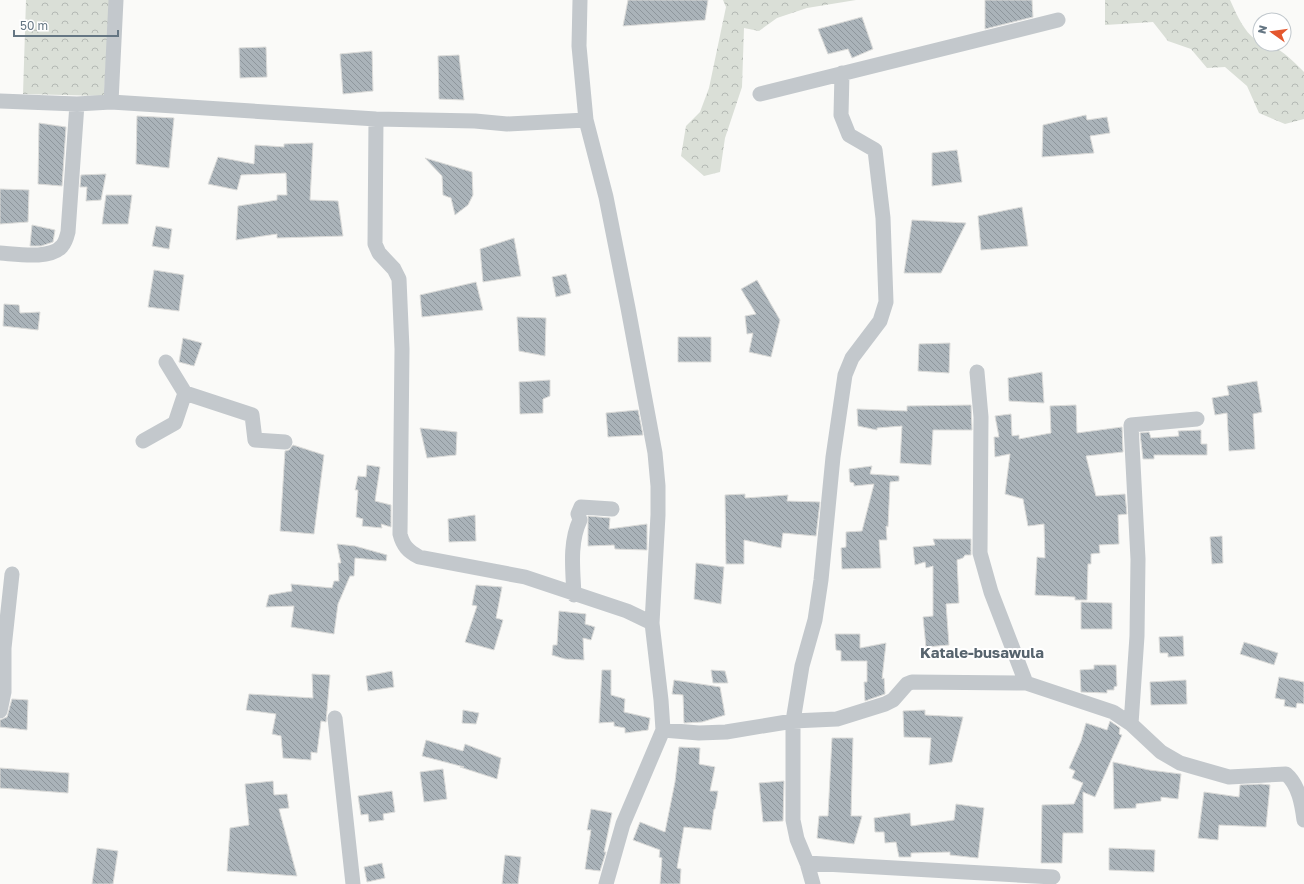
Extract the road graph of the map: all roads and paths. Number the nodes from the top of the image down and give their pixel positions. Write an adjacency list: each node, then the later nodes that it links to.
1 (116, 0): 7 (street)
2 (580, 0): 10 (street)
3 (1058, 20): 4 (street)
4 (842, 73): 5 (street); 25 (street)
5 (760, 94)
6 (0, 101): 8 (street)
7 (111, 102): 8 (street); 9 (street)
8 (77, 104): 11 (street)
9 (376, 119): 10 (street); 20 (street)
10 (586, 120): 21 (street)
11 (0, 253)
12 (166, 362): 14 (street)
13 (977, 372): 22 (street)
14 (185, 393): 16 (street); 17 (street)
15 (1197, 419): 26 (street)
16 (143, 441)
17 (285, 442)
18 (612, 509): 20 (street)
19 (12, 574): 23 (street)
20 (574, 595): 21 (street)
21 (652, 623): 27 (street)
22 (1026, 683): 25 (street); 26 (street)
23 (0, 711)
24 (335, 718): 31 (street)
25 (793, 720): 27 (street); 29 (street)
26 (1131, 724): 28 (street)
27 (663, 730): 32 (street)
28 (1304, 820)
29 (807, 862): 30 (street); 33 (street)
30 (1053, 877)
31 (353, 884)
32 (606, 884)
33 (813, 884)

